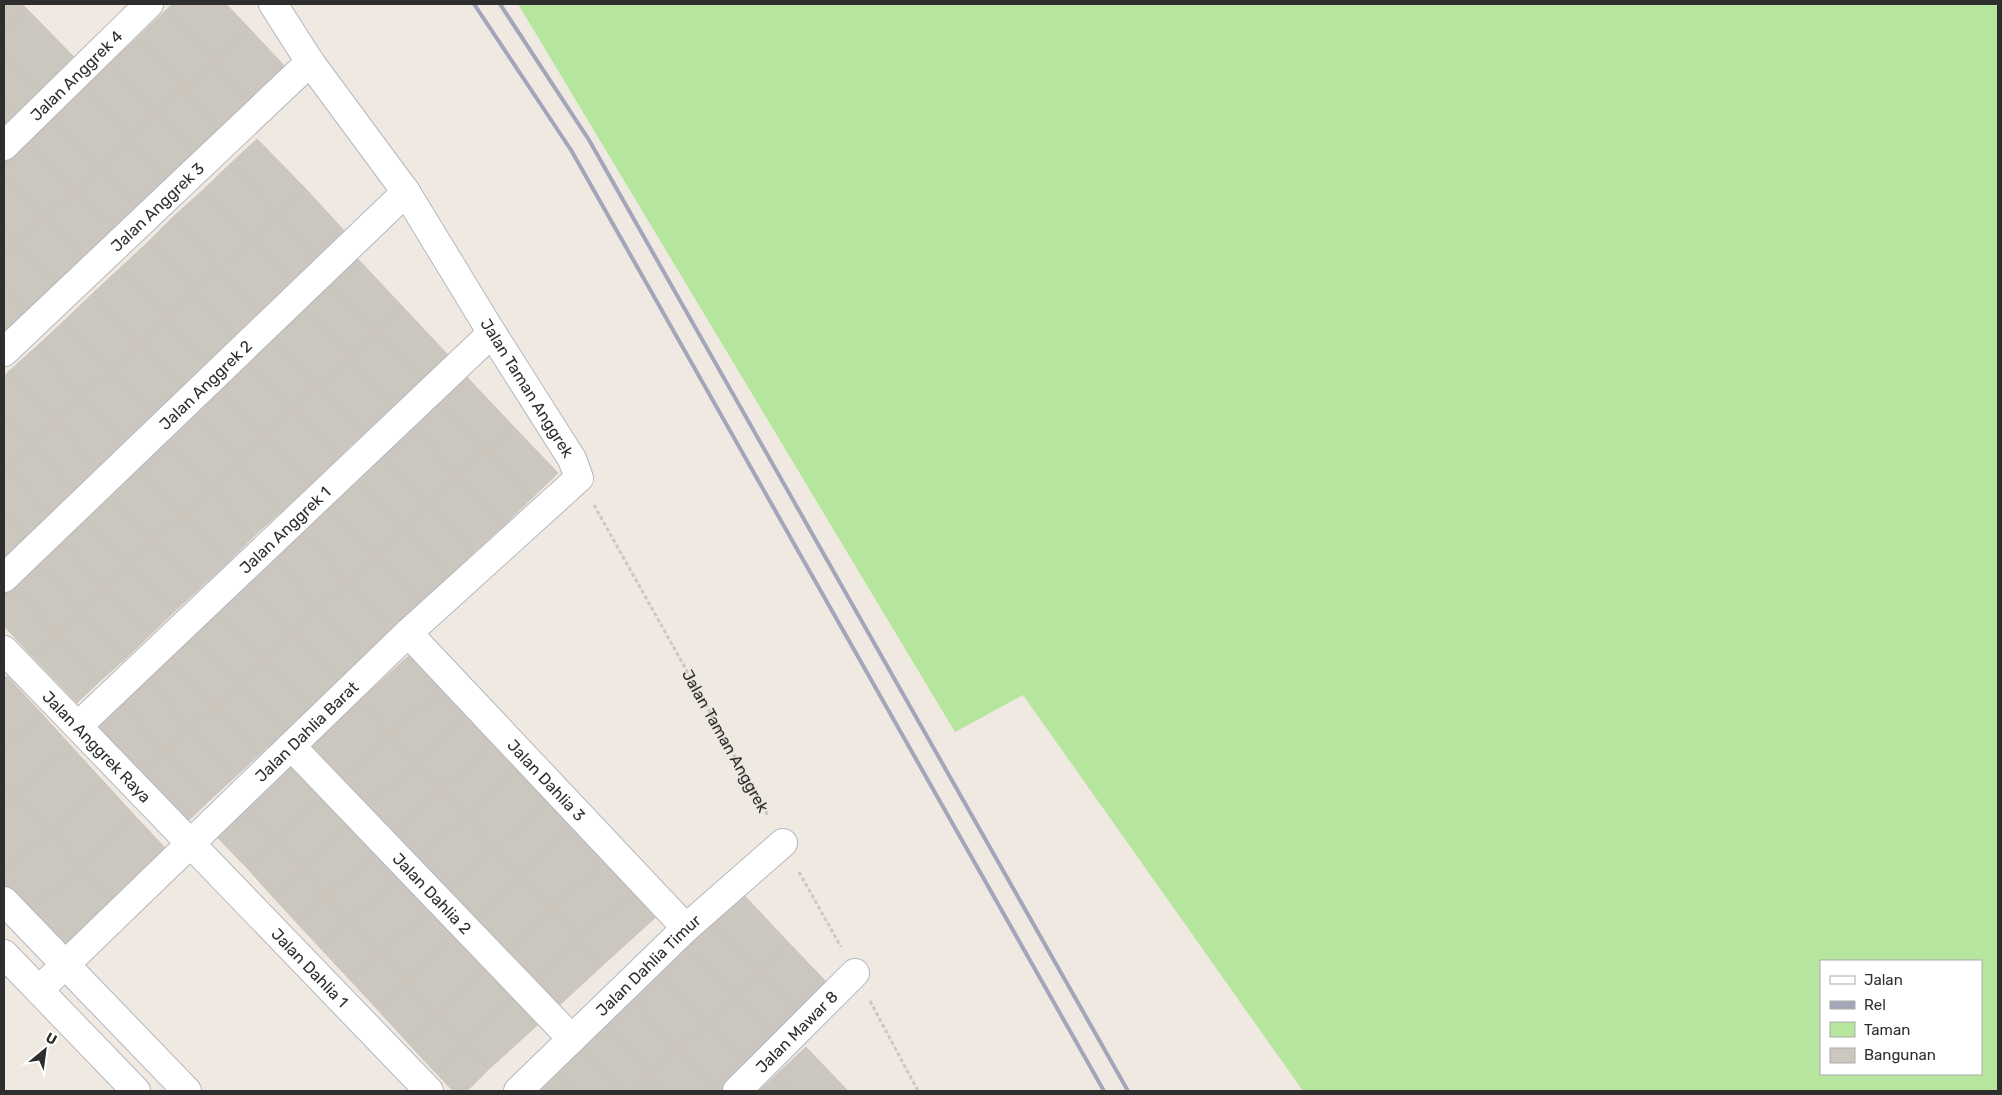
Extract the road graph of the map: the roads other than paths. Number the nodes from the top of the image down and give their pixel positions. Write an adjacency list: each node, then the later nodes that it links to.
1 (149, 4): 4 (street, Jalan Anggrek 4)
2 (273, 4): 3 (street, Jalan Taman Anggrek)
3 (310, 62): 5 (street, Jalan Taman Anggrek); 7 (street, Jalan Anggrek 3)
4 (4, 146)
5 (406, 192): 6 (street, Jalan Taman Anggrek); 9 (street, Jalan Anggrek 2)
6 (492, 333): 8 (street, Jalan Taman Anggrek); 12 (street, Jalan Anggrek 1)
7 (4, 352)
8 (579, 478): 10 (street, Jalan Dahlia Barat)
9 (4, 578)
10 (408, 633): 13 (street, Jalan Dahlia Barat); 17 (street, Jalan Dahlia 3)
11 (4, 650): 12 (street, Jalan Anggrek Raya)
12 (78, 726): 15 (street, Jalan Anggrek Raya)
13 (291, 746): 15 (street, Jalan Dahlia Barat); 22 (street, Jalan Dahlia 2)
14 (783, 843): 17 (street, Jalan Dahlia Timur)
15 (190, 844): 19 (street, Jalan Dahlia Barat); 25 (street, Jalan Dahlia 1)
16 (4, 901): 19 (street)
17 (686, 928): 22 (street, Jalan Dahlia Timur)
18 (4, 954): 21 (street)
19 (65, 965): 21 (street, Jalan Dahlia Barat); 24 (street)
20 (855, 973): 27 (street, Jalan Mawar 8)
21 (39, 990): 23 (street)
22 (572, 1039): 26 (street, Jalan Dahlia Timur)
23 (136, 1091)
24 (187, 1091)
25 (430, 1091)
26 (518, 1091)
27 (737, 1091)

